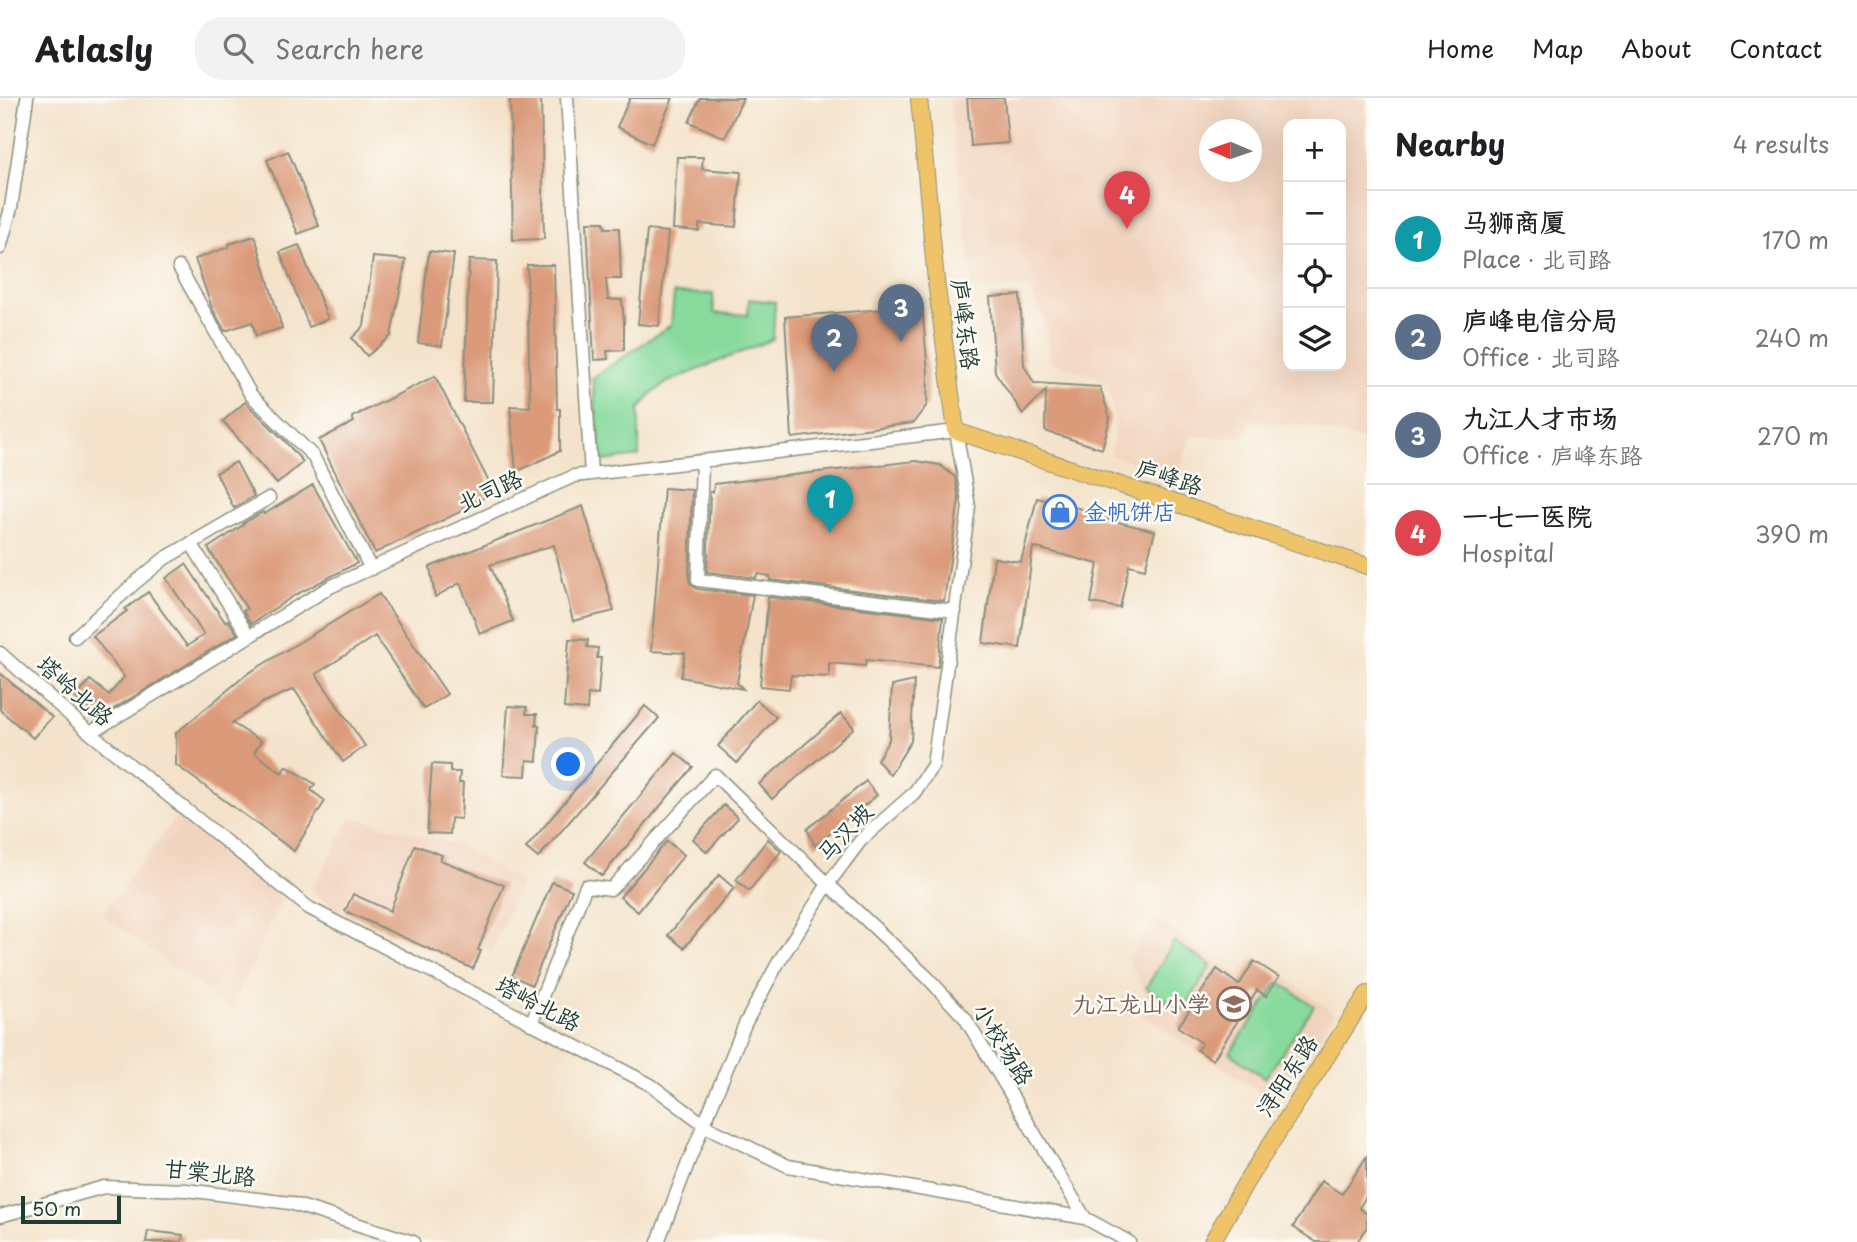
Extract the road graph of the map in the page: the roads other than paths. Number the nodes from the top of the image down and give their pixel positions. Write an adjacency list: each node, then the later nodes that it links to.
1 (27, 98): 4 (street)
2 (566, 98): 8 (street)
3 (919, 98): 6 (main road, 庐峰东路)
4 (0, 248)
5 (179, 268): 12 (street)
6 (956, 431): 7 (street, 北司路); 11 (main road, 庐峰路); 13 (street, 马汉坡)
7 (702, 461): 8 (street, 北司路); 13 (street)
8 (591, 474): 12 (street, 北司路)
9 (269, 498): 10 (street)
10 (191, 543): 14 (street); 15 (street)
11 (1367, 566)
12 (371, 569): 14 (street, 北司路)
13 (955, 611): 18 (street, 马汉坡)
14 (248, 636): 17 (street, 北司路)
15 (75, 637)
16 (0, 653): 17 (street, 塔岭北路)
17 (90, 733): 20 (street, 塔岭北路)
18 (828, 884): 20 (street, 小校场路); 21 (street, 马汉坡); 24 (street, 小校场路)
19 (1367, 994): 22 (main road, 浔阳东路)
20 (531, 1024): 21 (street, 塔岭北路)
21 (704, 1124): 24 (street, 塔岭北路); 26 (street, 马汉坡)
22 (1246, 1182): 28 (main road); 29 (main road)
23 (0, 1216): 25 (street, 甘棠北路)
24 (1085, 1218): 27 (street, 塔岭北路)
25 (413, 1242)
26 (658, 1242)
27 (1129, 1242)
28 (1199, 1242)
29 (1212, 1242)

